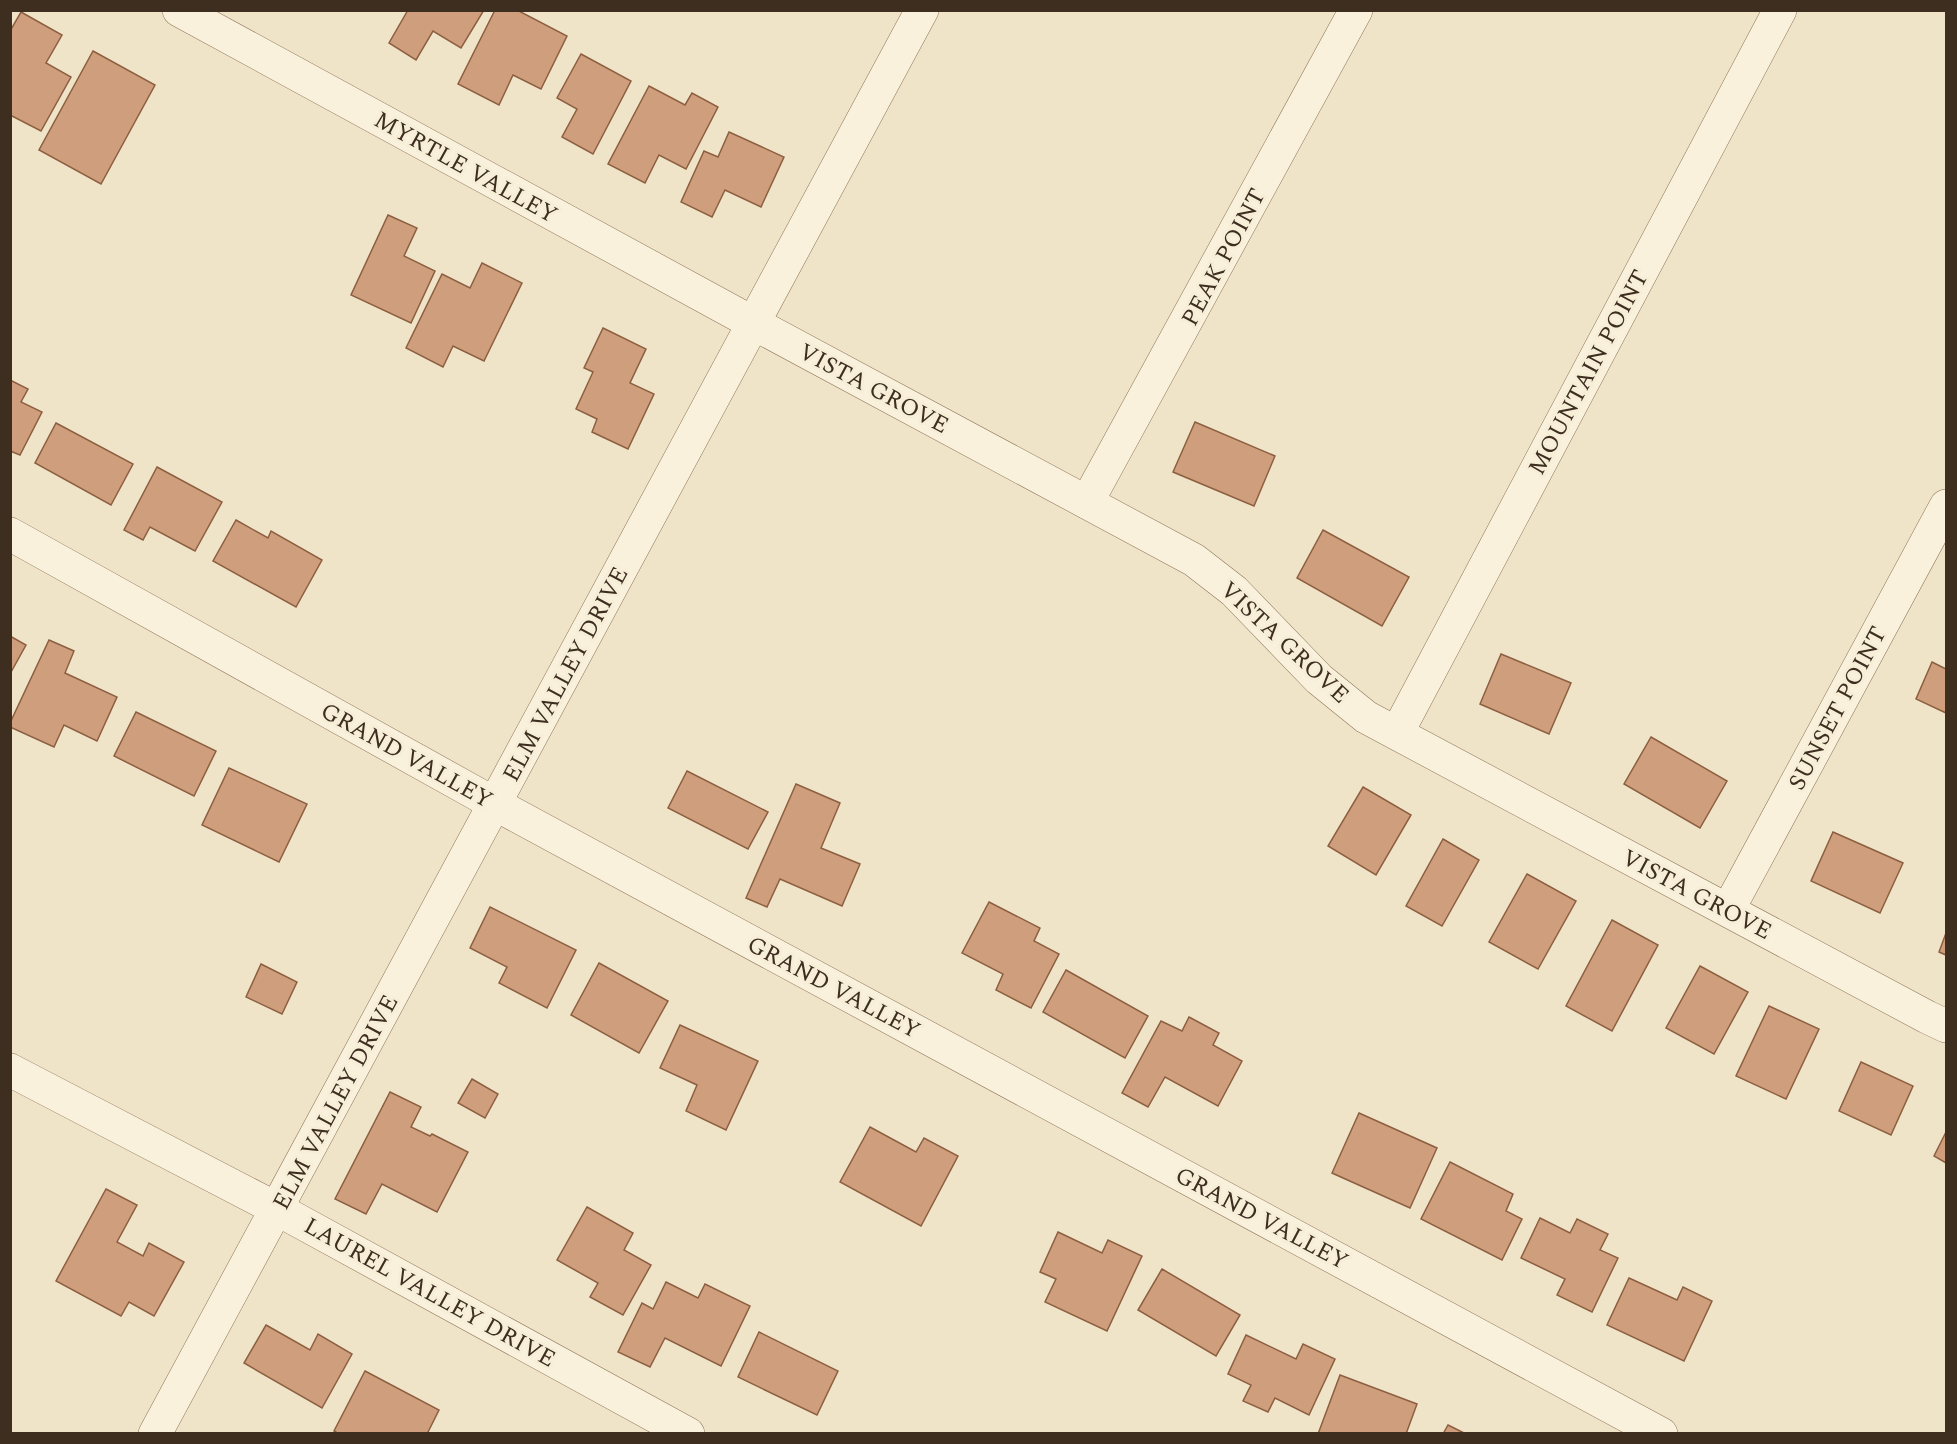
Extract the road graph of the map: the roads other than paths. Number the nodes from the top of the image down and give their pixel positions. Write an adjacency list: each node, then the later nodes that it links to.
1 (179, 10): 5 (street, MYRTLE VALLEY)
2 (922, 10): 5 (street, ELM VALLEY DRIVE)
3 (1356, 10): 6 (street, PEAK POINT)
4 (1780, 10): 9 (street, MOUNTAIN POINT)
5 (753, 323): 6 (street, VISTA GROVE); 10 (street, ELM VALLEY DRIVE)
6 (1087, 502): 9 (street, VISTA GROVE)
7 (1947, 506): 11 (street, SUNSET POINT)
8 (10, 534): 10 (street, GRAND VALLEY)
9 (1397, 733): 11 (street, VISTA GROVE)
10 (495, 804): 14 (street, ELM VALLEY DRIVE); 17 (street, GRAND VALLEY)
11 (1728, 910): 12 (street, VISTA GROVE)
12 (1947, 1026)
13 (10, 1070): 14 (street, LAUREL VALLEY DRIVE)
14 (277, 1209): 15 (street, ELM VALLEY DRIVE); 16 (street, LAUREL VALLEY DRIVE)
15 (155, 1434)
16 (688, 1434)
17 (1661, 1434)

